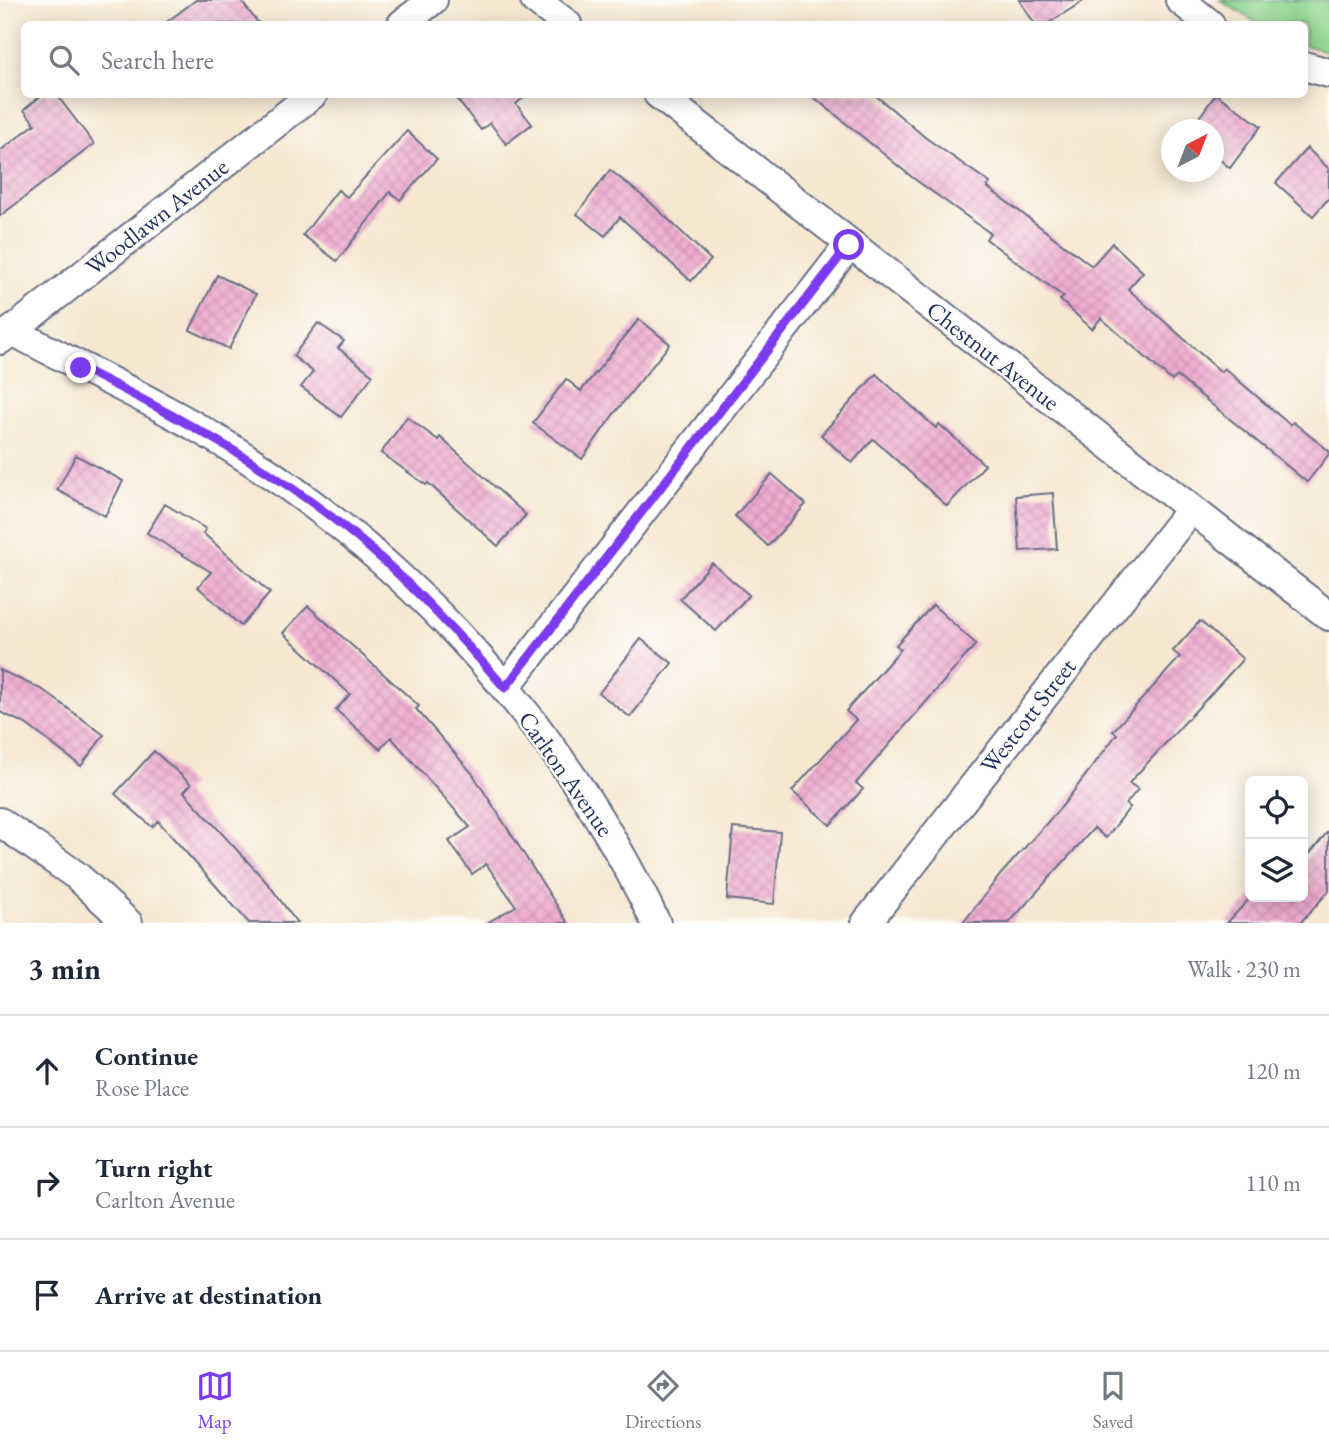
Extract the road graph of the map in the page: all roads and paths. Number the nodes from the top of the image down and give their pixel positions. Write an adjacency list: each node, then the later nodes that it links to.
1 (433, 0): 4 (street)
2 (535, 0): 5 (street)
3 (1180, 0): 6 (street)
4 (406, 21)
5 (563, 21)
6 (1206, 21)
7 (1308, 67): 8 (street)
8 (1329, 73)
9 (308, 98): 12 (street, Woodlawn Avenue)
10 (663, 98): 11 (street, Chestnut Avenue)
11 (849, 245): 13 (street, Chestnut Avenue); 15 (street)
12 (6, 335): 15 (street, Carlton Avenue)
13 (1191, 509): 14 (street, Chestnut Avenue); 19 (street, Westcott Street)
14 (1329, 616)
15 (505, 688): 18 (street, Carlton Avenue)
16 (0, 822): 17 (street)
17 (128, 923)
18 (656, 923)
19 (866, 923)

